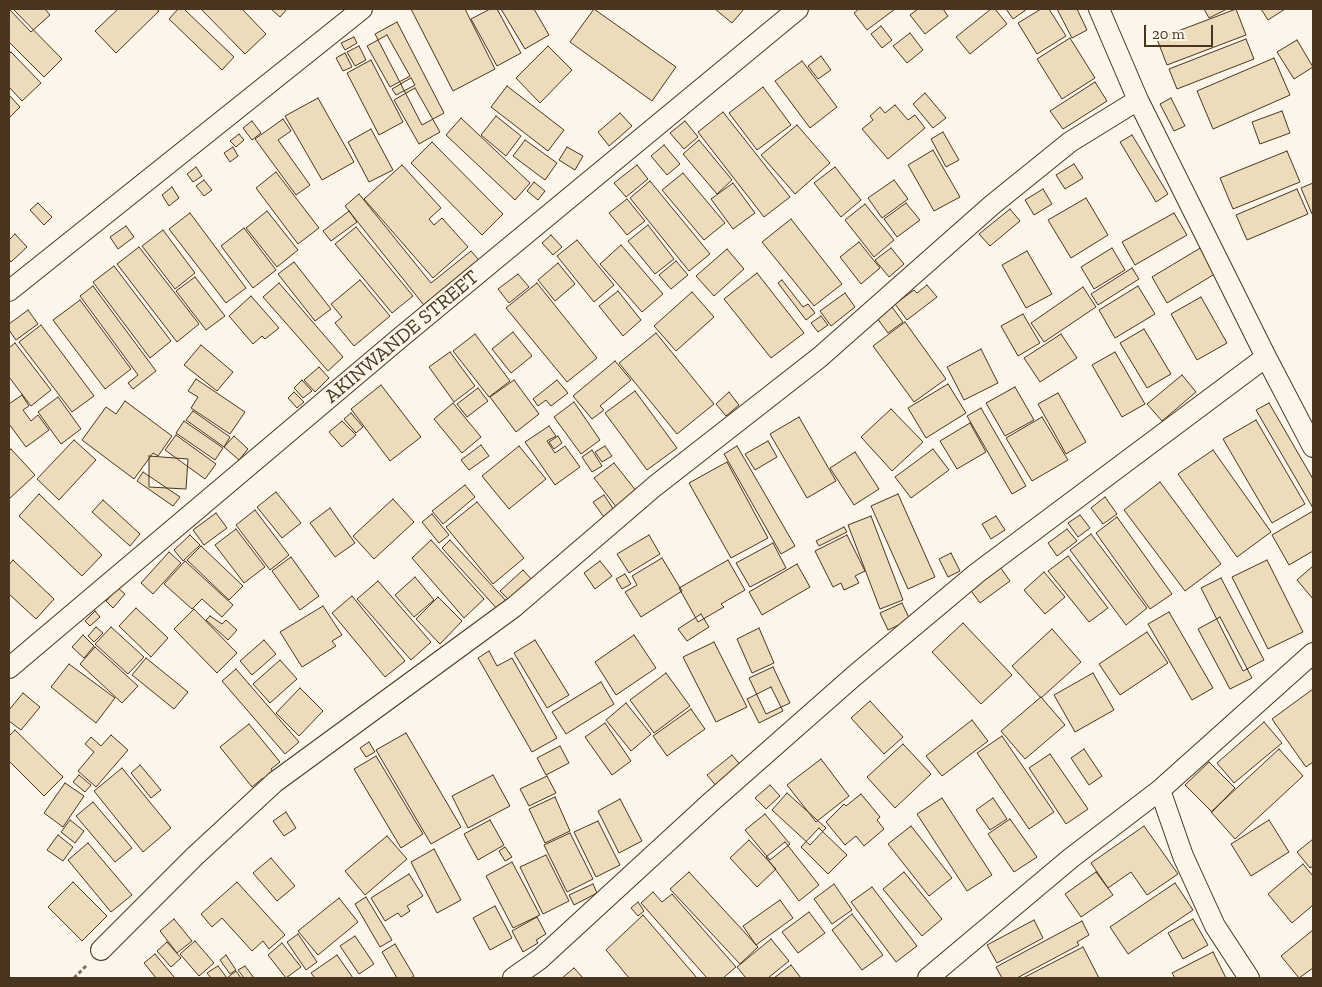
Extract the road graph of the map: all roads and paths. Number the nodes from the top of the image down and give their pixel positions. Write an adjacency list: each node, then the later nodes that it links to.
1 (362, 9): 5 (street)
2 (798, 9): 9 (street, AKINWANDE STREET)
3 (1099, 9): 4 (street)
4 (1138, 100): 6 (street); 11 (street)
5 (9, 291)
6 (1266, 357): 7 (street); 13 (street)
7 (1313, 447)
8 (1313, 653): 10 (street)
9 (9, 668)
10 (1160, 790): 12 (street); 15 (street)
11 (101, 950)
12 (949, 971): 14 (street)
13 (512, 978)
14 (928, 978)
15 (1248, 978)

